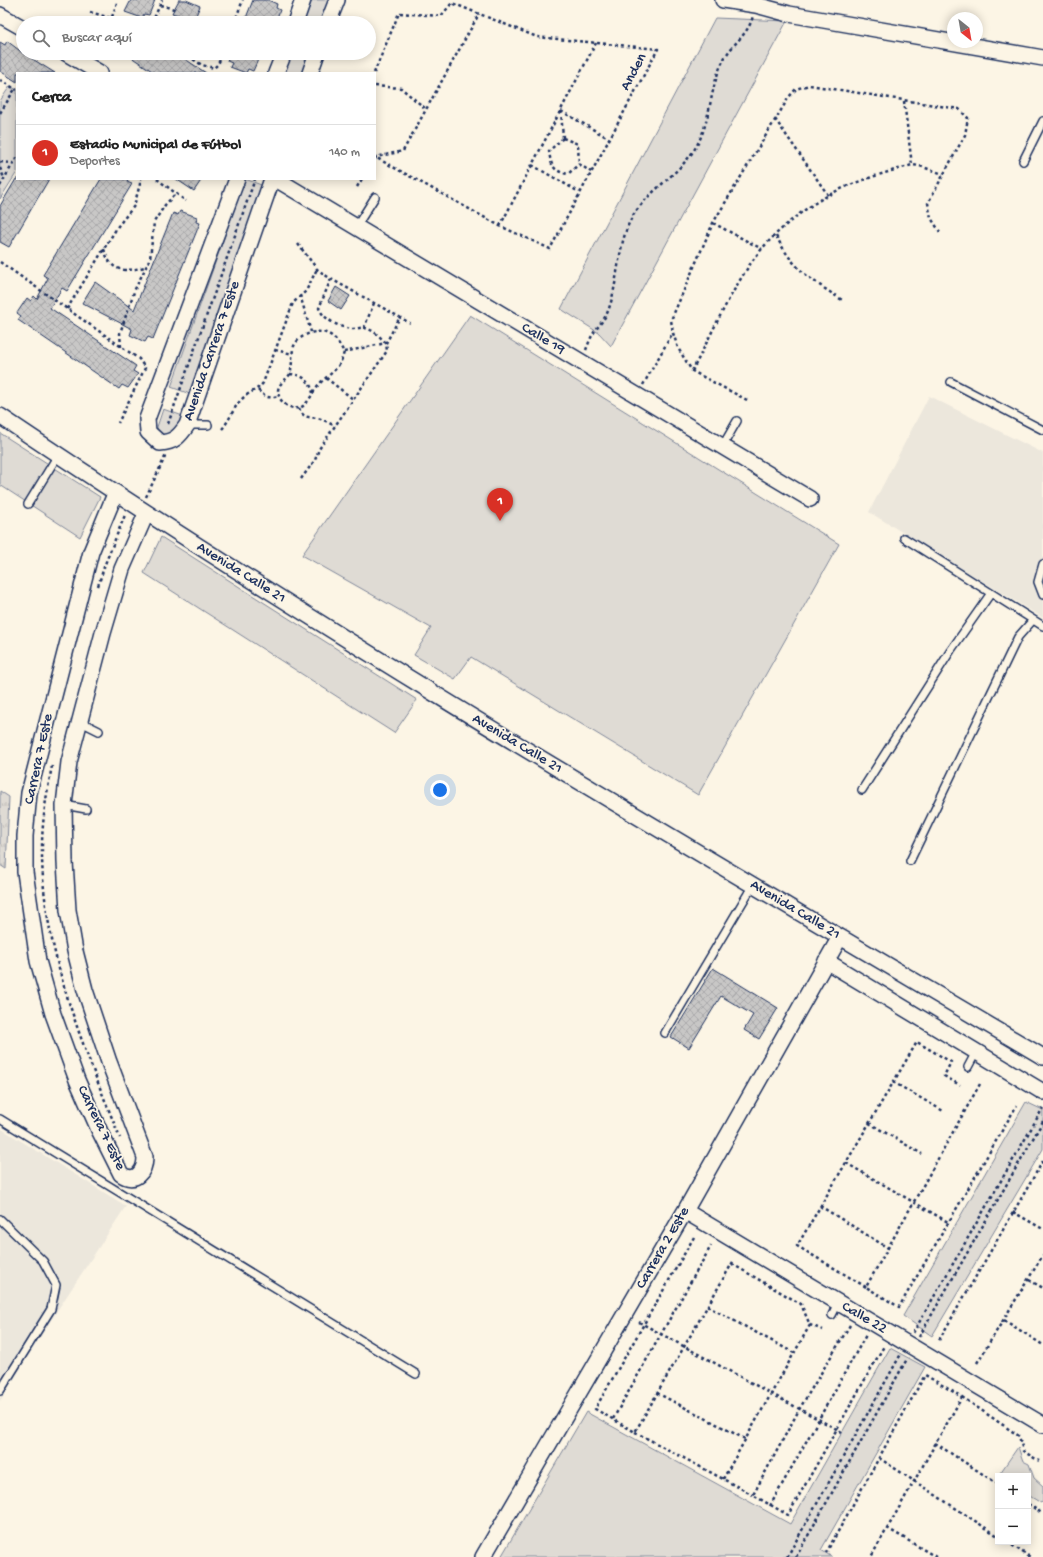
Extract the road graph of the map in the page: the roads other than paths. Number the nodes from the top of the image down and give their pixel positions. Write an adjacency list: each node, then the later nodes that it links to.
1 (303, 0): 5 (street)
2 (337, 0): 6 (street)
3 (723, 0): 8 (street)
4 (0, 15): 7 (street)
5 (297, 16)
6 (331, 16)
7 (16, 24)
8 (1043, 58)
9 (78, 60): 12 (street)
10 (281, 60): 13 (street)
11 (315, 60): 14 (street)
12 (98, 72)
13 (276, 72)
14 (310, 72)
15 (1043, 121): 16 (lane)
16 (1023, 162)
17 (237, 180): 25 (street, Avenida Carrera 7 Este)
18 (272, 180): 25 (street, Avenida Carrera 7 Este)
19 (278, 180): 21 (street, Calle 19)
20 (375, 197): 21 (lane)
21 (356, 227): 28 (street, Calle 19)
22 (951, 382): 27 (lane)
23 (0, 416): 29 (street, Avenida Calle 21)
24 (737, 421): 28 (lane)
25 (186, 425): 26 (lane)
26 (208, 425)
27 (1043, 430)
28 (722, 447): 31 (street, Calle 19)
29 (58, 455): 30 (street, Avenida Calle 21); 32 (lane)
30 (115, 494): 33 (street, Avenida Calle 21); 43 (street, Carrera 7 Este)
31 (810, 499)
32 (28, 504)
33 (143, 512): 40 (street, Carrera 7 Este); 46 (street, Avenida Calle 21)
34 (904, 538): 36 (lane)
35 (1043, 564): 37 (lane)
36 (991, 593): 38 (lane); 42 (lane)
37 (1043, 595)
38 (1033, 620): 39 (lane); 45 (lane)
39 (1043, 626)
40 (79, 720): 41 (lane); 43 (street, Carrera 7 Este)
41 (99, 731)
42 (862, 790)
43 (64, 805): 44 (lane)
44 (86, 809)
45 (910, 861)
46 (753, 885): 47 (street, Avenida Calle 21); 49 (lane)
47 (840, 937): 48 (street, Carrera 2 Este); 51 (street, Avenida Calle 21)
48 (826, 961): 50 (street, Avenida Calle 21); 55 (street, Carrera 2 Este)
49 (664, 1033)
50 (976, 1052): 52 (lane); 53 (street, Avenida Calle 21)
51 (1043, 1057)
52 (968, 1067)
53 (1043, 1092)
54 (0, 1119): 57 (lane)
55 (685, 1211): 59 (street, Calle 22); 60 (street, Carrera 2 Este)
56 (0, 1219): 58 (lane)
57 (416, 1374)
58 (0, 1391)
59 (1043, 1425)
60 (483, 1557)

